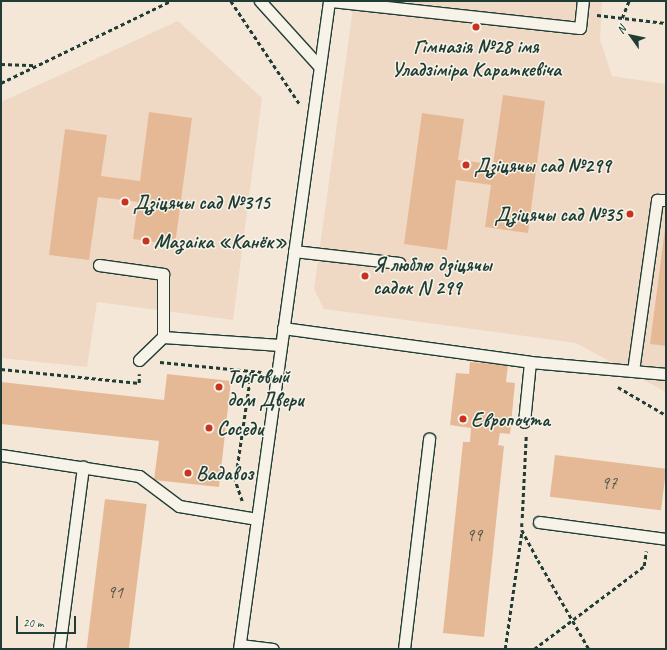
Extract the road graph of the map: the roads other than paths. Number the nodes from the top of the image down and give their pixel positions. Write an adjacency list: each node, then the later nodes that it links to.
1 (260, 1): 4 (lane)
2 (330, 1): 3 (lane); 4 (lane)
3 (582, 1)
4 (319, 66): 6 (lane)
5 (666, 200): 14 (lane)
6 (294, 251): 7 (lane); 9 (lane)
7 (399, 263)
8 (99, 265): 10 (lane)
9 (283, 328): 11 (lane); 13 (lane)
10 (163, 338): 11 (lane); 12 (lane)
11 (280, 345): 20 (lane)
12 (139, 360)
13 (530, 362): 14 (lane); 16 (lane)
14 (633, 371): 15 (lane)
15 (666, 374)
16 (524, 422)
17 (430, 438): 26 (lane)
18 (1, 455): 19 (lane)
19 (83, 467): 20 (lane); 24 (lane)
20 (253, 518): 23 (lane)
21 (539, 522): 22 (lane)
22 (666, 539)
23 (239, 647): 25 (lane)
24 (59, 649)
25 (273, 649)
26 (404, 649)

